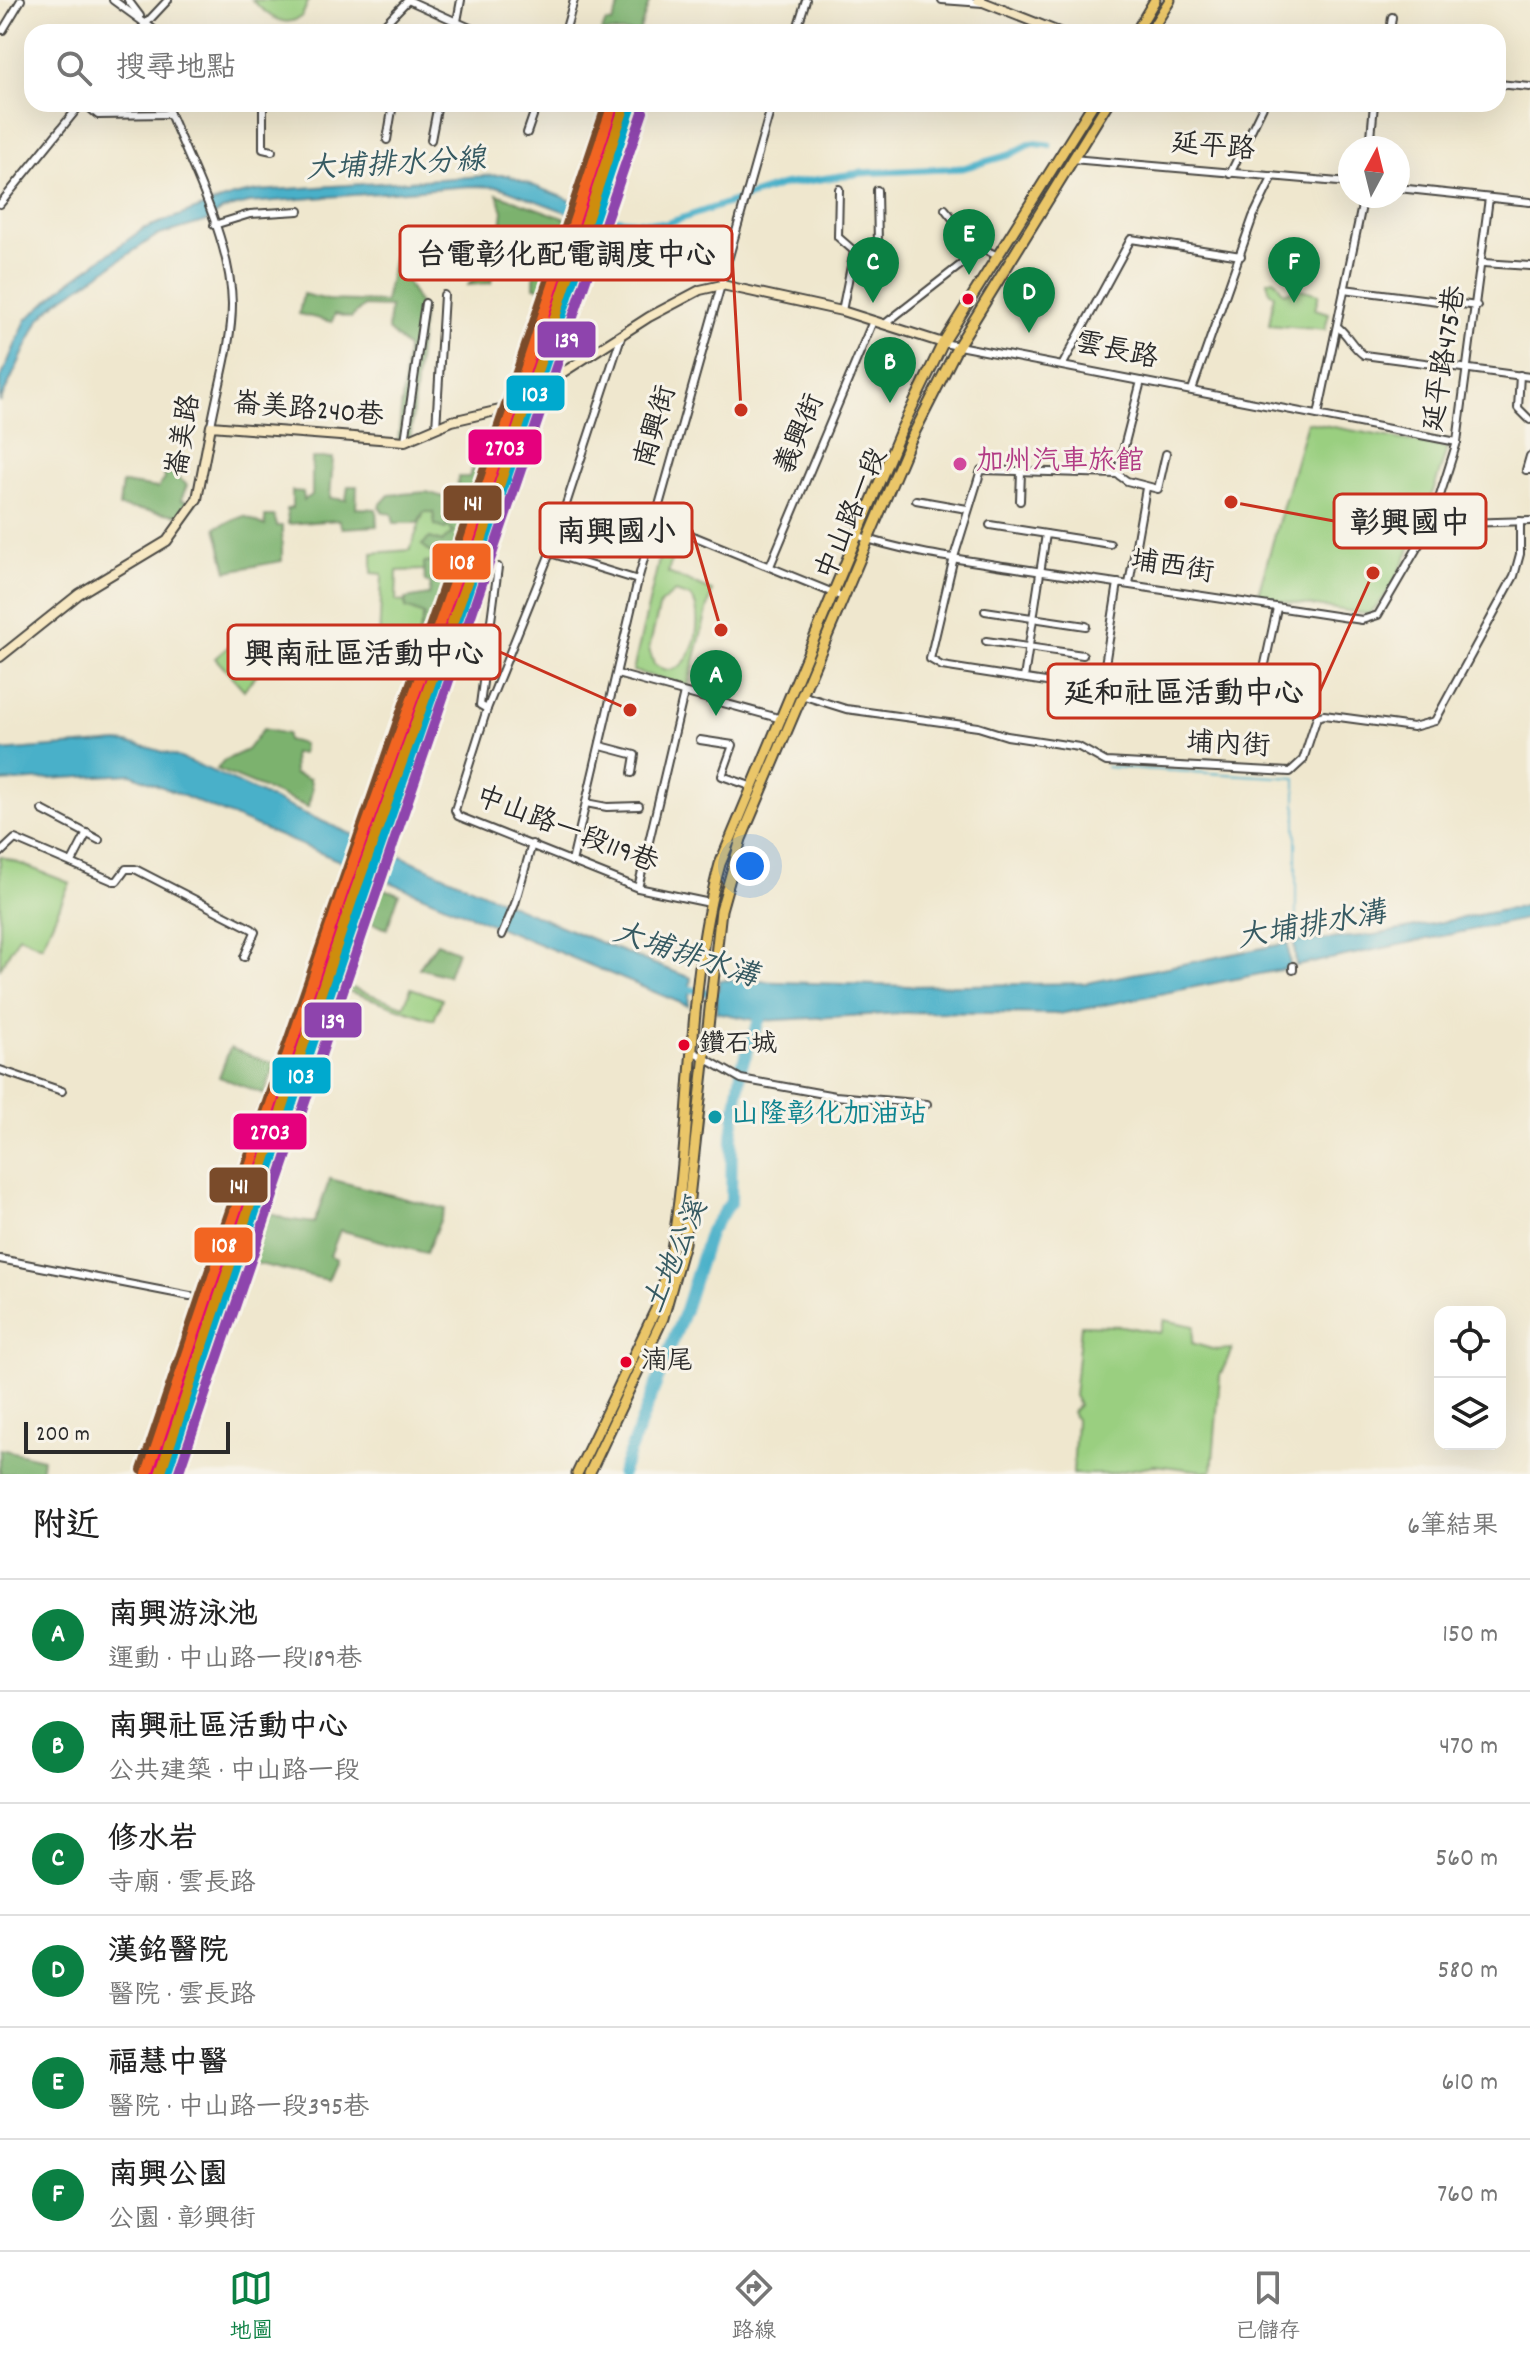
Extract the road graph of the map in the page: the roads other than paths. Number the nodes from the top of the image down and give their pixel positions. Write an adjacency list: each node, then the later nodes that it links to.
1 (21, 0): 23 (street)
2 (113, 0): 14 (street)
3 (128, 0): 14 (street)
4 (168, 0): 14 (street)
5 (408, 0): 15 (street); 16 (street)
6 (461, 0): 16 (street)
7 (806, 0): 18 (street)
8 (942, 0): 12 (street)
9 (1155, 0): 20 (main road)
10 (1170, 0): 21 (main road)
11 (575, 1): 17 (street)
12 (984, 1): 19 (street)
13 (1392, 17): 22 (street)
14 (145, 23)
15 (385, 24)
16 (457, 24)
17 (568, 24)
18 (798, 24)
19 (1040, 24)
20 (1141, 24)
21 (1155, 24)
22 (1391, 24)
23 (0, 29)
24 (1506, 85): 25 (street)
25 (1530, 87)
26 (76, 112): 52 (street)
27 (94, 112): 37 (street)
28 (263, 112): 42 (street)
29 (392, 112): 40 (street)
30 (436, 112): 41 (street)
31 (534, 112): 38 (street)
32 (770, 112): 63 (street, 南興街)
33 (1088, 112): 59 (main road, 中山路一段)
34 (1102, 112): 43 (main road, 中山路一段)
35 (1260, 112): 44 (street)
36 (1373, 112): 39 (street)
37 (170, 114): 56 (street, 崙美路)
38 (527, 133)
39 (1371, 136)
40 (387, 140)
41 (431, 140)
42 (272, 151)
43 (1072, 159): 44 (street, 延平路); 74 (main road, 中山路一段)
44 (1230, 174): 45 (street, 延平路)
45 (1273, 176): 46 (street, 延平路); 60 (street)
46 (1338, 182)
47 (839, 189): 58 (street)
48 (1410, 189): 50 (street)
49 (877, 190): 58 (street)
50 (1489, 198): 51 (street); 61 (street, 延平路475巷)
51 (1530, 202)
52 (0, 204)
53 (1361, 208): 64 (street)
54 (945, 209): 57 (street)
55 (299, 211): 56 (street)
56 (214, 225): 83 (street, 崙美路)
57 (981, 249): 59 (street); 70 (street)
58 (854, 251): 68 (street)
59 (998, 256): 73 (main road, 中山路一段)
60 (1241, 256): 75 (street); 80 (street)
61 (1483, 263): 62 (street); 67 (street, 延平路475巷)
62 (1530, 266)
63 (722, 285): 68 (street, 雲長路); 72 (street, 崙美路240巷); 96 (street, 南興街)
64 (1344, 289): 67 (street); 71 (street)
65 (444, 295): 84 (street)
66 (425, 303): 85 (street)
67 (1477, 306): 76 (street, 延平路475巷)
68 (842, 311): 69 (street, 雲長路)
69 (873, 321): 70 (street, 雲長路); 109 (street, 義興街)
70 (886, 323): 73 (street, 雲長路)
71 (1338, 327): 76 (street); 81 (street)
72 (621, 337): 84 (street, 崙美路240巷); 105 (street)
73 (943, 343): 74 (street, 雲長路); 102 (main road, 中山路一段)
74 (958, 346): 75 (street, 雲長路); 103 (main road, 中山路一段)
75 (1063, 364): 79 (street, 雲長路)
76 (1470, 367): 77 (street); 86 (street, 延平路475巷)
77 (1520, 375): 78 (street); 82 (street)
78 (1530, 377)
79 (1141, 381): 80 (street, 雲長路); 91 (street)
80 (1192, 390): 81 (street, 雲長路)
81 (1318, 415): 86 (street, 雲長路)
82 (1530, 420)
83 (211, 426): 85 (street, 崙美路240巷); 124 (street, 崙美路)
84 (436, 428): 85 (street, 崙美路240巷)
85 (405, 441)
86 (1457, 442): 99 (street, 延平路475巷)
87 (1166, 454): 92 (street)
88 (1530, 456): 89 (street)
89 (1530, 470)
90 (1021, 471): 91 (street); 94 (street); 95 (street)
91 (1117, 474): 92 (street)
92 (1146, 488): 114 (street)
93 (916, 500): 95 (street)
94 (1020, 501)
95 (967, 509): 107 (street)
96 (654, 520): 109 (street); 112 (street, 南興街)
97 (1520, 521): 98 (street); 99 (street); 106 (street)
98 (1530, 521)
99 (1431, 524): 117 (street, 埔西街)
100 (990, 525): 101 (street)
101 (1046, 534): 104 (street); 111 (street)
102 (856, 535): 103 (street, 埔西街); 115 (main road, 中山路一段)
103 (868, 539): 107 (street, 埔西街); 116 (main road, 中山路一段)
104 (1110, 544)
105 (550, 553): 112 (street); 131 (street)
106 (1520, 554): 108 (street); 130 (street, 埔內街)
107 (954, 557): 111 (street, 埔西街); 126 (street)
108 (1530, 557)
109 (770, 566): 115 (street)
110 (498, 567): 131 (street)
111 (1040, 571): 113 (street, 埔西街); 119 (street)
112 (638, 580): 125 (street, 南興街)
113 (1118, 583): 114 (street, 埔西街); 127 (street)
114 (1129, 584): 117 (street, 埔西街)
115 (832, 591): 116 (street); 128 (main road, 中山路一段)
116 (843, 597): 130 (main road, 中山路一段)
117 (1277, 608): 127 (street)
118 (985, 611): 119 (street)
119 (1033, 618): 120 (street); 122 (street)
120 (1086, 626)
121 (986, 641): 122 (street)
122 (1029, 646): 123 (street); 126 (street)
123 (1083, 655)
124 (0, 657)
125 (617, 674): 129 (street); 134 (street, 南興街)
126 (1024, 678): 127 (street)
127 (1101, 690)
128 (791, 691): 130 (street, 埔內街); 132 (main road, 中山路一段)
129 (684, 693): 132 (street); 146 (street)
130 (802, 696): 151 (main road, 中山路一段)
131 (487, 709): 142 (street, 中山路一段119巷)
132 (782, 719): 136 (main road, 中山路一段)
133 (700, 740): 136 (street)
134 (601, 746): 135 (street); 137 (street, 南興街)
135 (632, 773)
136 (753, 787): 147 (main road, 中山路一段)
137 (586, 803): 138 (street); 145 (street, 南興街)
138 (639, 806)
139 (42, 810): 140 (street)
140 (87, 833): 141 (street); 144 (street)
141 (99, 840)
142 (532, 844): 145 (street, 中山路一段119巷); 148 (street)
143 (0, 853): 144 (street)
144 (72, 862): 149 (street)
145 (572, 862): 146 (street, 中山路一段119巷)
146 (638, 888): 147 (street, 中山路一段119巷)
147 (710, 903): 150 (main road, 中山路一段)
148 (502, 933)
149 (244, 957)
150 (694, 1052): 151 (street); 157 (main road)
151 (704, 1057): 154 (street); 158 (main road)
152 (0, 1070): 153 (street)
153 (62, 1091)
154 (927, 1104)
155 (0, 1259): 156 (street)
156 (190, 1296)
157 (577, 1474)
158 (589, 1474)

